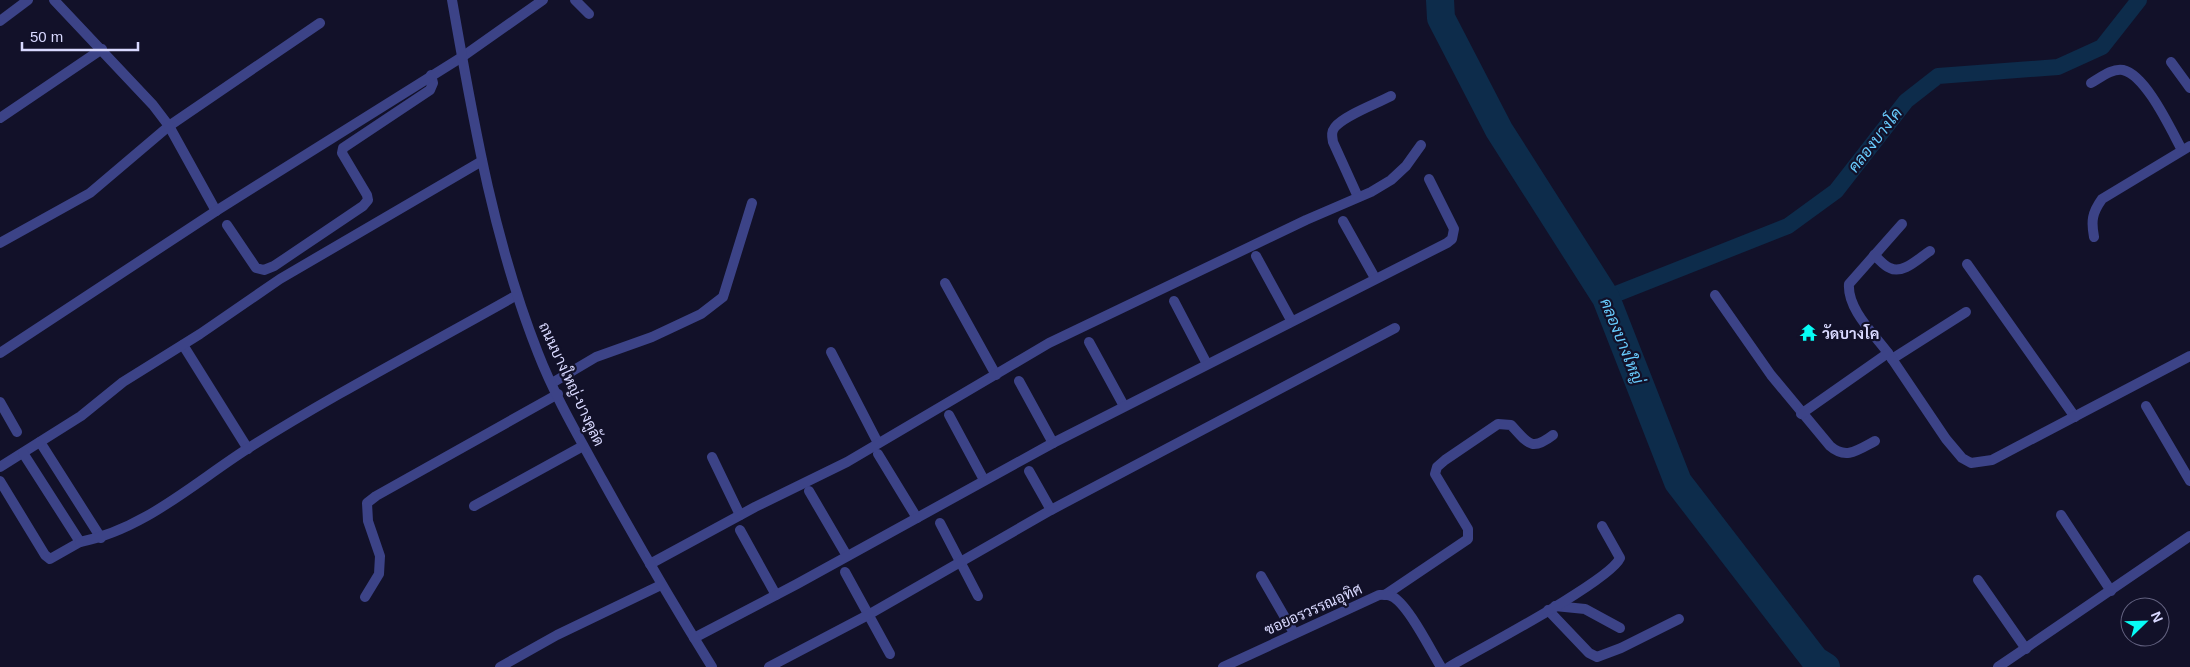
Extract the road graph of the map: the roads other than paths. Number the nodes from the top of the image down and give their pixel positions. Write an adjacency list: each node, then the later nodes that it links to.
1 (28, 0): 7 (street)
2 (54, 0): 9 (street)
3 (452, 0): 10 (street, ถนนบางใหญ่-บางคูลัด)
4 (543, 0): 10 (street)
5 (575, 0): 6 (street)
6 (588, 14)
7 (0, 20)
8 (320, 23): 17 (street)
9 (102, 49): 16 (street); 17 (street)
10 (462, 57): 12 (street); 20 (street, ถนนบางใหญ่-บางคูลัด)
11 (2171, 62): 14 (street)
12 (431, 75): 24 (street); 27 (street)
13 (2091, 83): 19 (street)
14 (2190, 88)
15 (1391, 96): 22 (street)
16 (0, 118)
17 (169, 126): 24 (street); 29 (street)
18 (1421, 145): 22 (street)
19 (2186, 148): 28 (street)
20 (482, 161): 36 (street, ถนนบางใหญ่-บางคูลัด); 43 (street)
21 (1429, 179): 34 (street)
22 (1358, 197): 49 (street)
23 (752, 204): 51 (street)
24 (216, 211): 45 (street)
25 (1343, 221): 34 (street)
26 (1902, 224): 31 (street)
27 (227, 225)
28 (2094, 237)
29 (0, 243)
30 (1930, 250): 31 (street)
31 (1874, 255): 46 (street)
32 (1256, 256): 40 (street)
33 (1967, 264): 58 (street)
34 (1375, 278): 40 (street)
35 (945, 283): 49 (street)
36 (517, 295): 51 (street, ถนนบางใหญ่-บางคูลัด); 66 (street)
37 (1715, 295): 56 (street)
38 (1174, 301): 48 (street)
39 (1966, 312): 46 (street)
40 (1291, 320): 48 (street)
41 (1395, 328): 77 (street)
42 (1089, 342): 54 (street)
43 (183, 345): 62 (street); 66 (street)
44 (831, 352): 63 (street)
45 (0, 353)
46 (1890, 356): 56 (street); 58 (street)
47 (2190, 356): 58 (street)
48 (1207, 364): 54 (street)
49 (996, 375): 63 (street)
50 (1019, 381): 64 (street)
51 (552, 383): 52 (street, ถนนบางใหญ่-บางคูลัด)
52 (558, 394): 65 (street, ถนนบางใหญ่-บางคูลัด); 98 (street)
53 (0, 402): 59 (street)
54 (1124, 406): 64 (street)
55 (2146, 406): 74 (street)
56 (1801, 414): 61 (street)
57 (949, 416): 72 (street)
58 (2076, 417)
59 (17, 432)
60 (1553, 435): 96 (street)
61 (1875, 441)
62 (40, 442): 67 (street); 85 (street)
63 (878, 443): 78 (street)
64 (1053, 443): 72 (street)
65 (583, 446): 76 (street); 89 (street, ถนนบางใหญ่-บางคูลัด)
66 (248, 449): 85 (street)
67 (23, 453): 70 (street); 86 (street)
68 (878, 454): 80 (street)
69 (712, 457): 78 (street)
70 (0, 467)
71 (1029, 471): 77 (street)
72 (984, 480): 80 (street)
73 (0, 481): 86 (street)
74 (2190, 481)
75 (809, 491): 87 (street)
76 (474, 506)
77 (1051, 510): 88 (street)
78 (740, 515): 89 (street)
79 (2061, 515): 94 (street)
80 (917, 518): 87 (street)
81 (940, 523): 88 (street)
82 (1602, 526): 99 (street)
83 (740, 530): 95 (street)
84 (2190, 536): 94 (street)
85 (101, 538): 86 (street)
86 (80, 542)
87 (847, 556): 95 (street)
88 (960, 563): 97 (street); 100 (street)
89 (650, 564): 93 (street, ถนนบางใหญ่-บางคูลัด)
90 (845, 572): 100 (street)
91 (1261, 576): 103 (street)
92 (1978, 580): 105 (street)
93 (661, 585): 104 (street, ถนนบางใหญ่-บางคูลัด); 107 (street)
94 (2111, 591): 105 (street)
95 (776, 595): 104 (street)
96 (1385, 595): 103 (street, ซอยอรวรรณอุทิศ); 111 (street, ซอยอรวรรณอุทิศ)
97 (978, 596)
98 (365, 597)
99 (1551, 608): 101 (street); 102 (street); 112 (street)
100 (868, 615): 106 (street); 109 (street)
101 (1679, 619)
102 (1620, 628)
103 (1294, 633): 110 (street, ซอยอรวรรณอุทิศ)
104 (694, 638): 108 (street, ถนนบางใหญ่-บางคูลัด)
105 (2026, 649): 113 (street)
106 (890, 654)
107 (500, 667)
108 (712, 667)
109 (769, 667)
110 (1223, 667)
111 (1441, 667)
112 (1448, 667)
113 (1998, 667)

